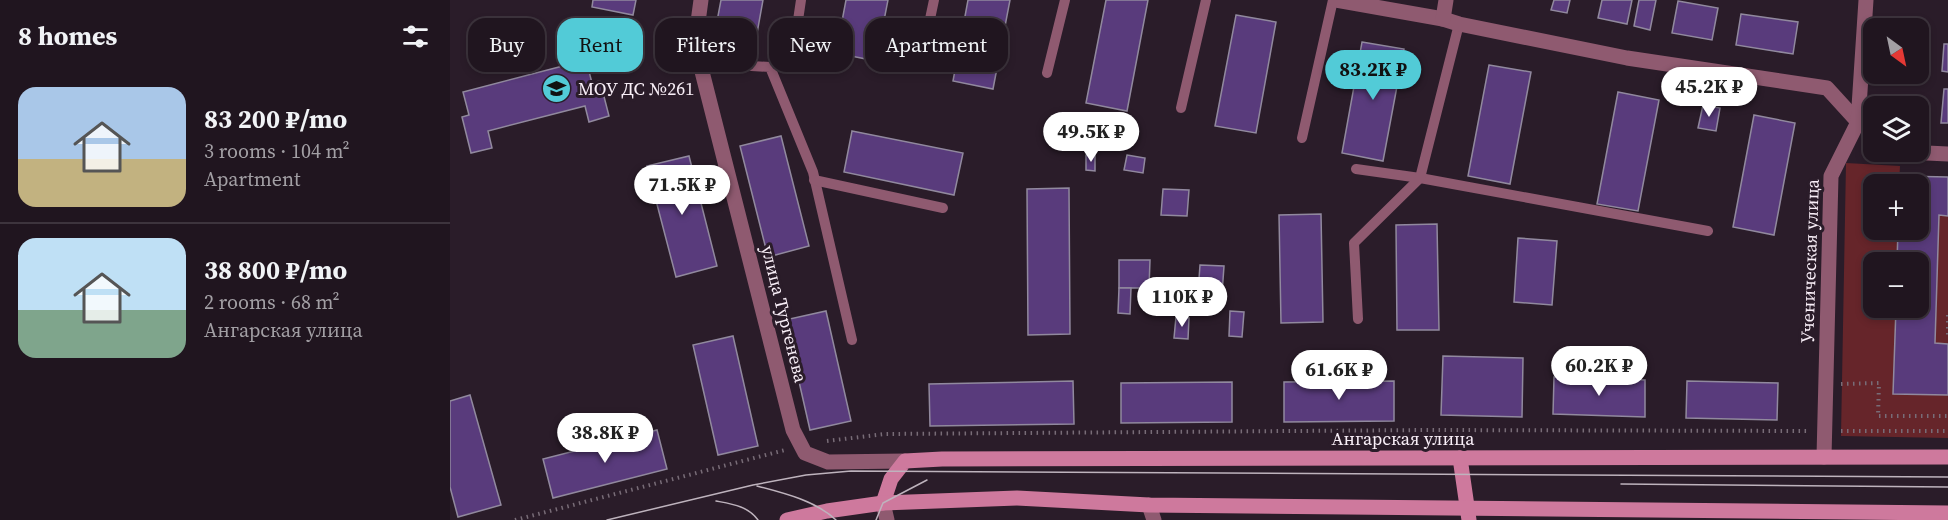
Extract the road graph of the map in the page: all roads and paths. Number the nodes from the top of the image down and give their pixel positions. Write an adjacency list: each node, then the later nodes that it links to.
1 (701, 0): 9 (street, улица Тургенева)
2 (801, 0): 10 (lane)
3 (934, 0): 11 (lane)
4 (1065, 0): 16 (lane)
5 (1206, 0): 17 (lane)
6 (1335, 0): 12 (street); 20 (lane)
7 (1446, 0): 12 (street)
8 (1866, 0): 18 (street, Ученическая улица)
9 (699, 18)
10 (798, 18)
11 (930, 18)
12 (1443, 19): 13 (street)
13 (1459, 24): 18 (street); 24 (lane)
14 (757, 66): 25 (lane)
15 (702, 72): 36 (street, улица Тургенева)
16 (1047, 73)
17 (1181, 108)
18 (1858, 123): 19 (street); 32 (street, Ученическая улица)
19 (1863, 125)
20 (1302, 138)
21 (1929, 153): 22 (street)
22 (1948, 154)
23 (1356, 169): 24 (lane)
24 (1420, 178): 27 (lane); 29 (lane)
25 (814, 180): 26 (lane); 31 (lane)
26 (943, 208)
27 (1708, 231)
28 (1948, 315): 30 (path)
29 (1358, 319)
30 (1948, 335)
31 (852, 340)
32 (1826, 385): 33 (path); 34 (street, Ученическая улица)
33 (1948, 416)
34 (1825, 431): 35 (path); 36 (path); 39 (street, Ученическая улица)
35 (1948, 431)
36 (802, 446): 40 (street); 47 (path)
37 (1948, 457): 39 (main road, Ангарская улица)
38 (1460, 458): 39 (main road, Ангарская улица); 41 (main road, Ангарская улица); 46 (main road)
39 (1824, 458)
40 (882, 462): 41 (street); 42 (street)
41 (905, 462): 42 (main road)
42 (891, 479): 43 (main road)
43 (883, 503): 44 (main road); 48 (main road); 49 (street)
44 (1151, 513): 46 (main road)
45 (1948, 513): 46 (main road)
46 (1468, 514)
47 (515, 520)
48 (787, 520)
49 (887, 520)

